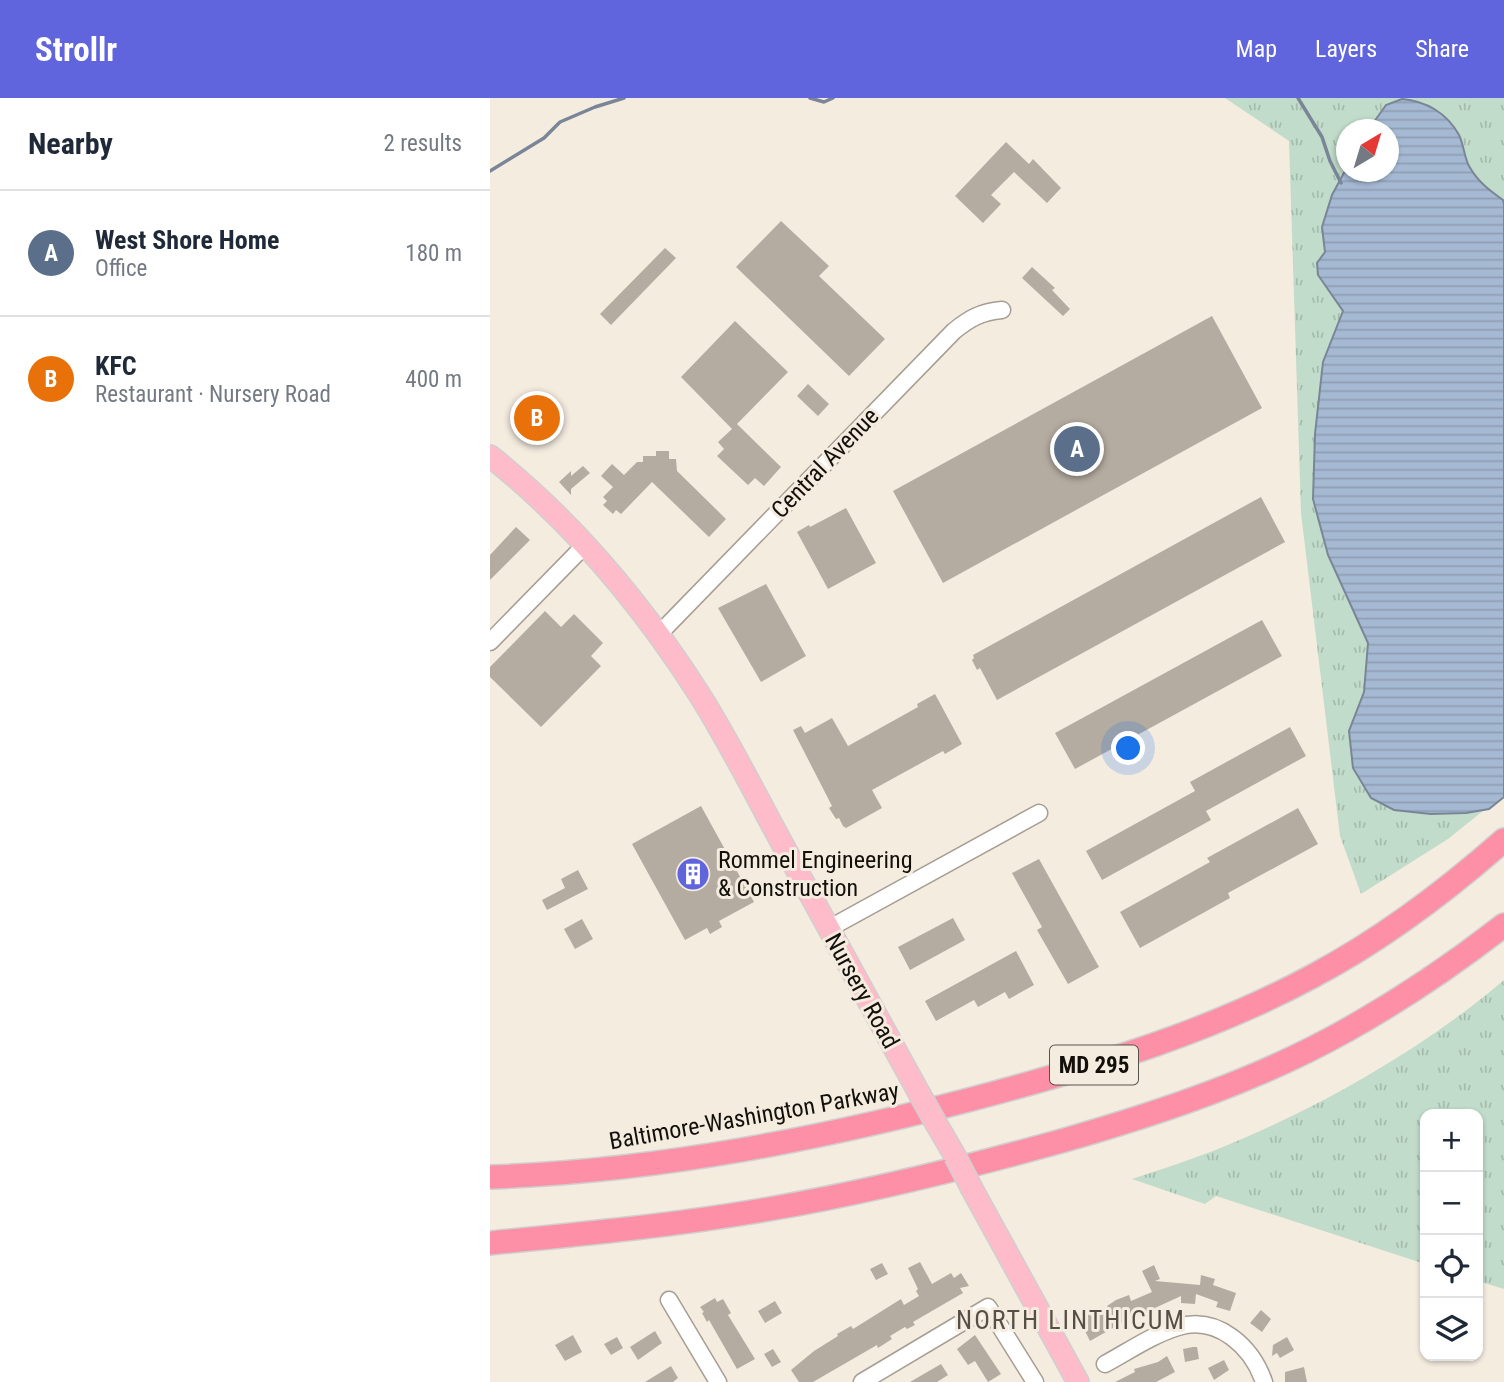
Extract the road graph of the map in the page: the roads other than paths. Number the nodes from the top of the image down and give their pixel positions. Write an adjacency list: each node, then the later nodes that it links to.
1 (1002, 310): 4 (street, Central Avenue)
2 (490, 456): 3 (main road, Nursery Road)
3 (586, 544): 4 (main road, Nursery Road); 5 (street)
4 (659, 635): 9 (main road, Nursery Road)
5 (490, 642)
6 (1039, 813): 9 (street)
7 (1504, 840): 10 (highway, Baltimore-Washington Parkway / MD 295)
8 (1504, 925): 11 (highway, MD 295)
9 (828, 929): 17 (main road, Nursery Road, bridge)
10 (490, 1177)
11 (490, 1243)
12 (669, 1300): 15 (street)
13 (1105, 1364): 18 (street)
14 (871, 1380): 16 (street)
15 (718, 1382)
16 (1035, 1382)
17 (1079, 1382)
18 (1264, 1382)

